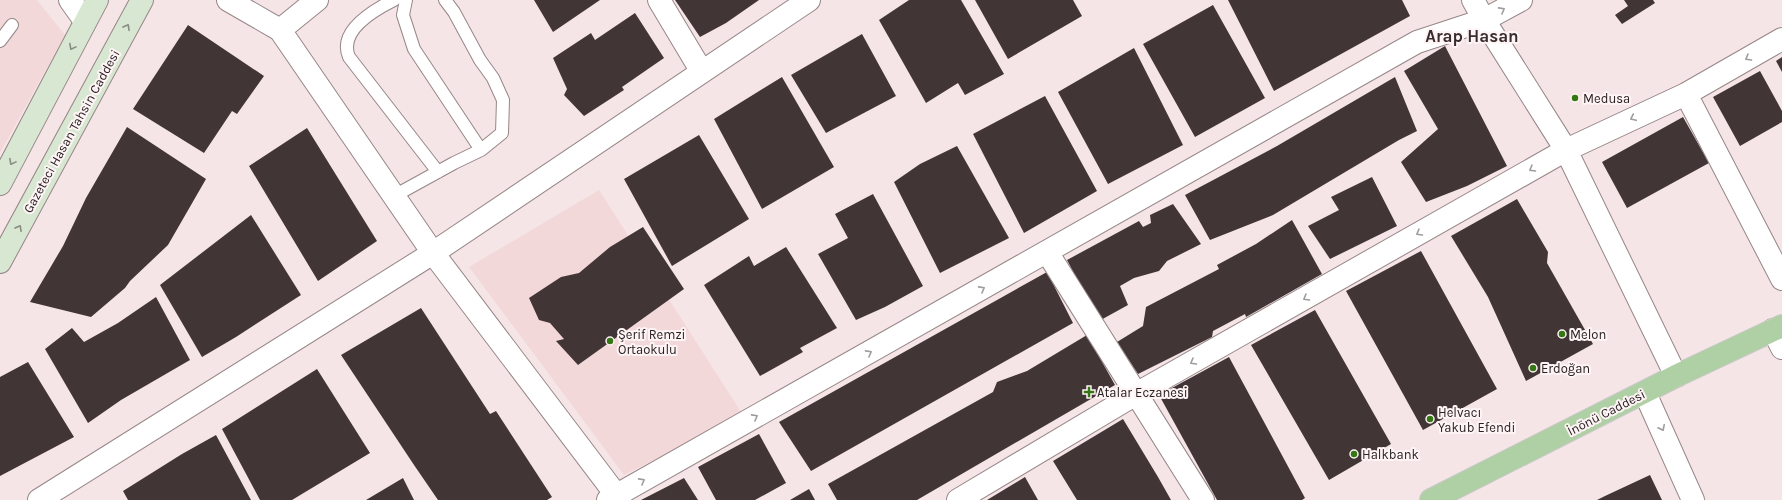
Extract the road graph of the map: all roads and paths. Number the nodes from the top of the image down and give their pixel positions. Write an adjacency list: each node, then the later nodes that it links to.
1 (70, 0): 14 (street)
2 (97, 0): 14 (main road)
3 (142, 0): 28 (main road, Gazeteci Hasan Tahsin Caddesi, one-way to 3)
4 (228, 0): 16 (street)
5 (316, 0): 16 (street)
6 (394, 0): 23 (lane)
7 (406, 0): 21 (lane)
8 (445, 0): 21 (lane)
9 (659, 0): 19 (street)
10 (809, 0): 19 (street)
11 (1473, 0): 13 (street)
12 (1521, 0): 13 (street, one-way to 12)
13 (1484, 20): 22 (street); 26 (street)
14 (85, 21): 24 (main road, one-way to 24)
15 (12, 25): 18 (lane)
16 (280, 30): 25 (street)
17 (1782, 39): 20 (street, one-way to 20)
18 (0, 41)
19 (702, 72): 27 (street)
20 (1686, 94): 22 (street, one-way to 22); 29 (street)
21 (481, 150): 23 (lane)
22 (1566, 150): 31 (street); 33 (street, one-way to 33)
23 (438, 172): 25 (lane)
24 (0, 184)
25 (394, 196): 27 (street)
26 (1047, 252): 33 (street); 34 (street, one-way to 26)
27 (433, 253): 34 (street); 35 (street)
28 (0, 262)
29 (1782, 279)
30 (1779, 335): 31 (main road, İnönü Caddesi)
31 (1676, 376): 32 (main road, İnönü Caddesi)
32 (1645, 393): 38 (main road, İnönü Caddesi); 39 (street, one-way to 39)
33 (1136, 394): 36 (street); 37 (street)
34 (615, 498)
35 (39, 500)
36 (958, 500)
37 (1203, 500)
38 (1431, 500)
39 (1693, 500)

